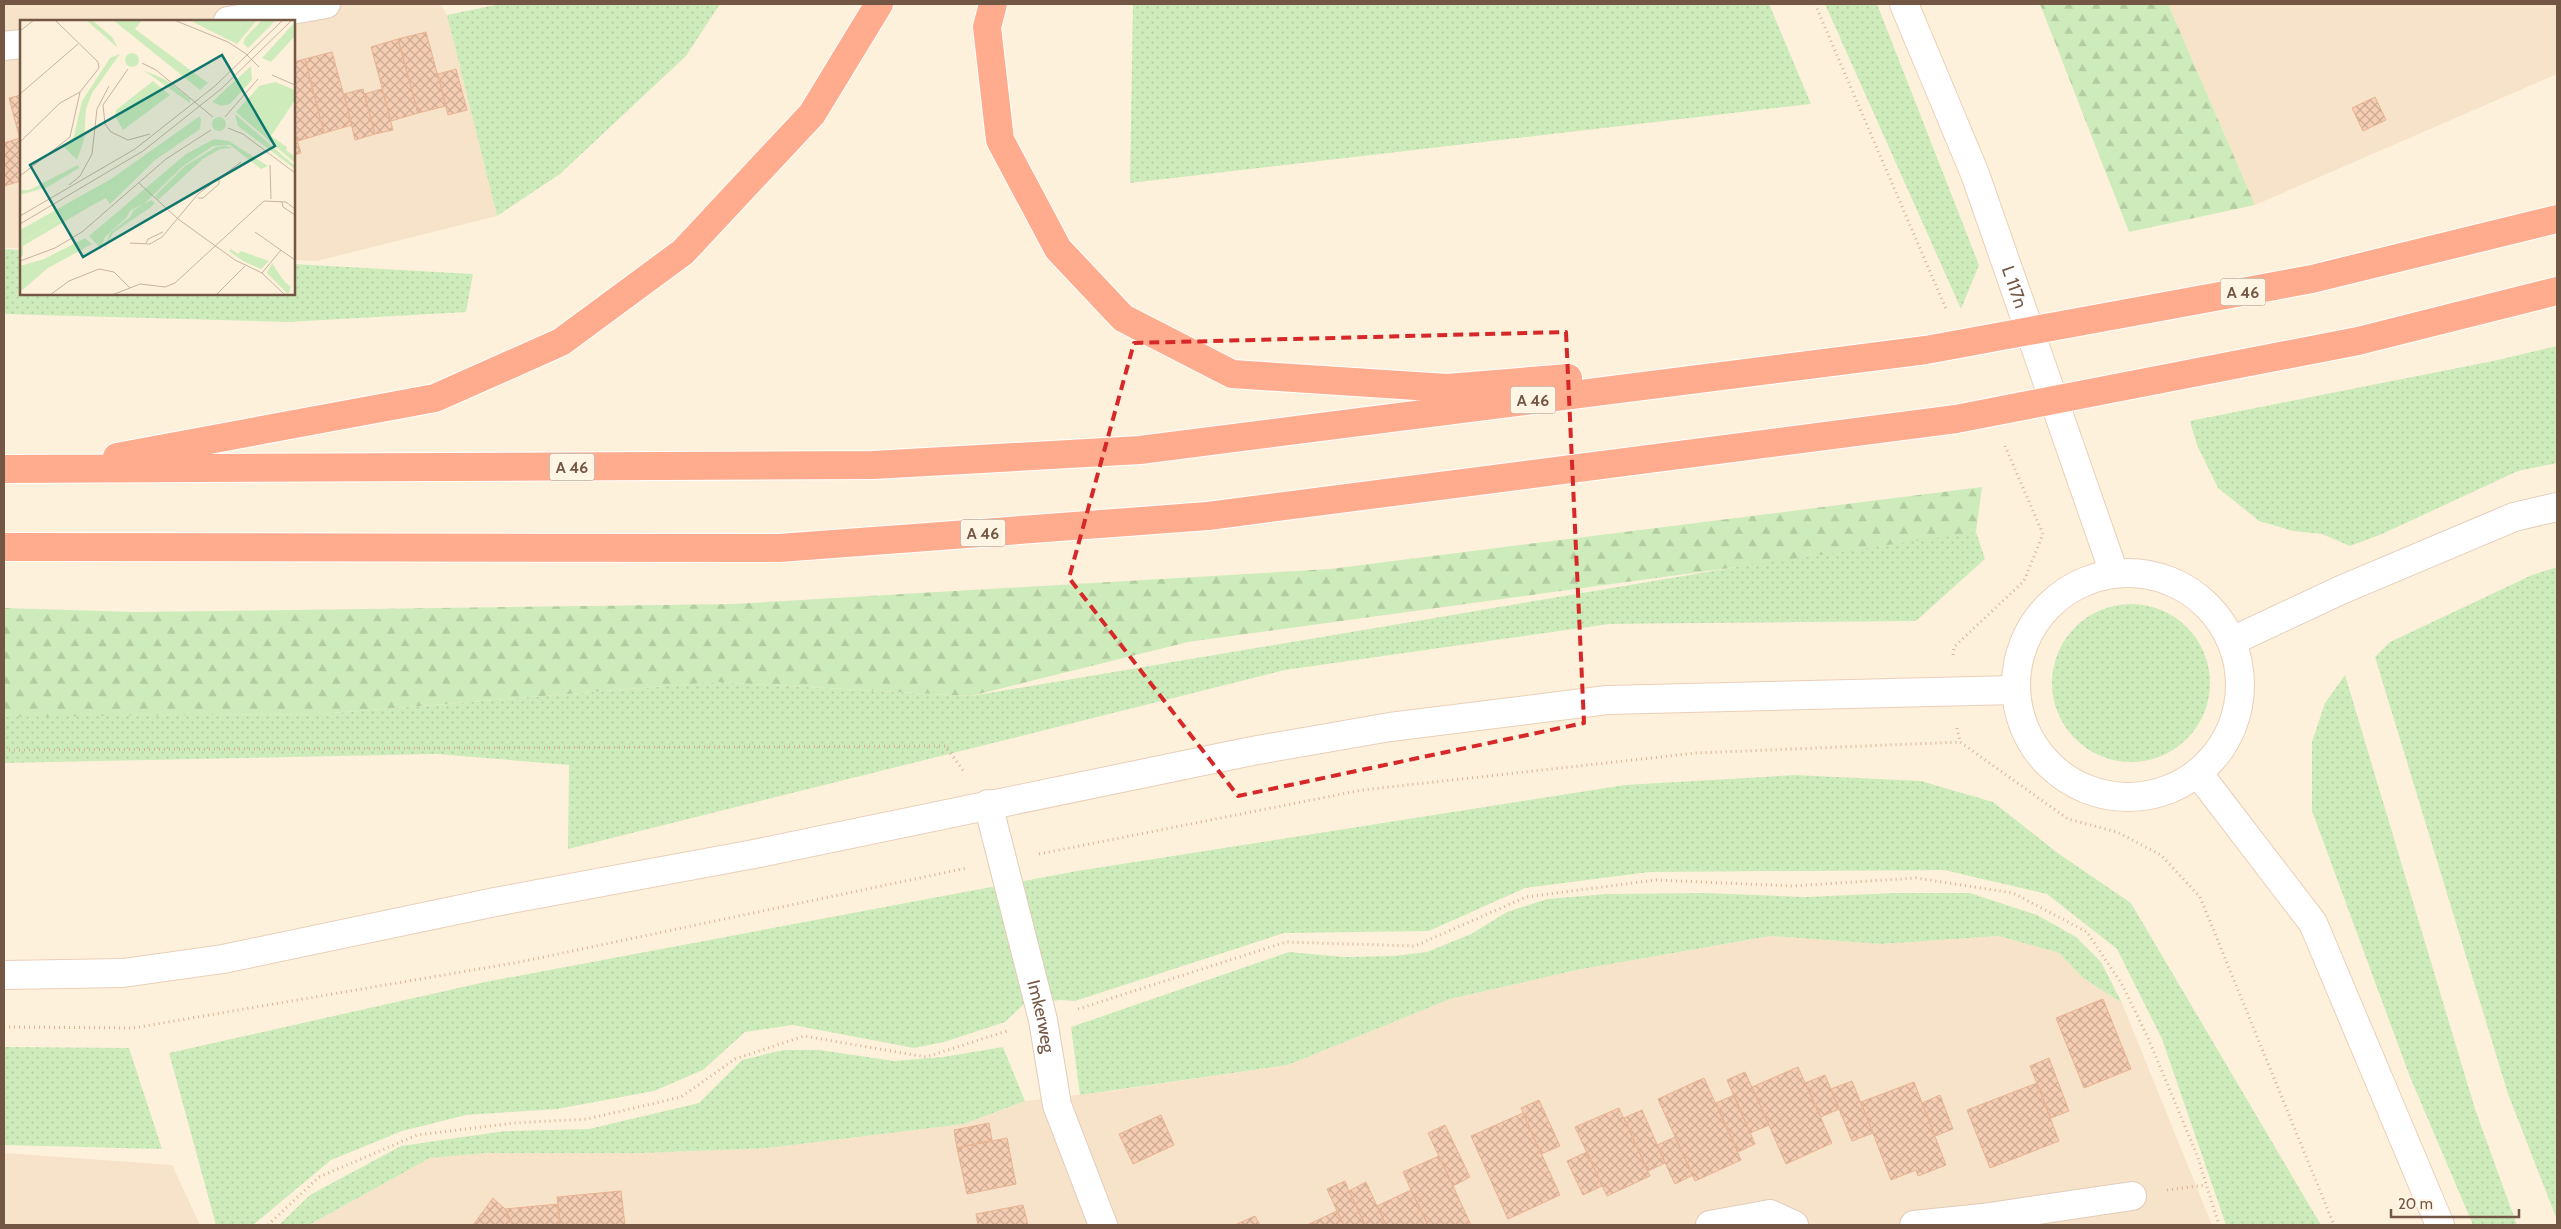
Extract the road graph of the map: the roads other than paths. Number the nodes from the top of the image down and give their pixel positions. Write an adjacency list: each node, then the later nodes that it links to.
1 (326, 4): 5 (main road)
2 (879, 4): 12 (highway)
3 (994, 4): 10 (highway)
4 (1904, 4): 15 (main road, L 117n)
5 (234, 20)
6 (20, 44): 7 (main road)
7 (4, 46)
8 (2557, 218): 10 (highway, A 46, bridge)
9 (2557, 291): 14 (highway, A 46, bridge)
10 (1926, 350): 12 (highway, A 46)
11 (4, 470): 12 (highway, A 46)
12 (45, 470)
13 (2557, 507): 16 (main road)
14 (4, 547)
15 (2114, 573): 16 (main road); 17 (main road)
16 (2232, 641): 18 (main road)
17 (2015, 690): 18 (main road); 19 (main road)
18 (2198, 773): 26 (main road)
19 (988, 804): 20 (main road); 22 (main road, Imkerweg)
20 (4, 975)
21 (2132, 1196): 25 (main road)
22 (1102, 1225)
23 (1710, 1225): 24 (main road)
24 (1794, 1225)
25 (1914, 1225)
26 (2440, 1225)

